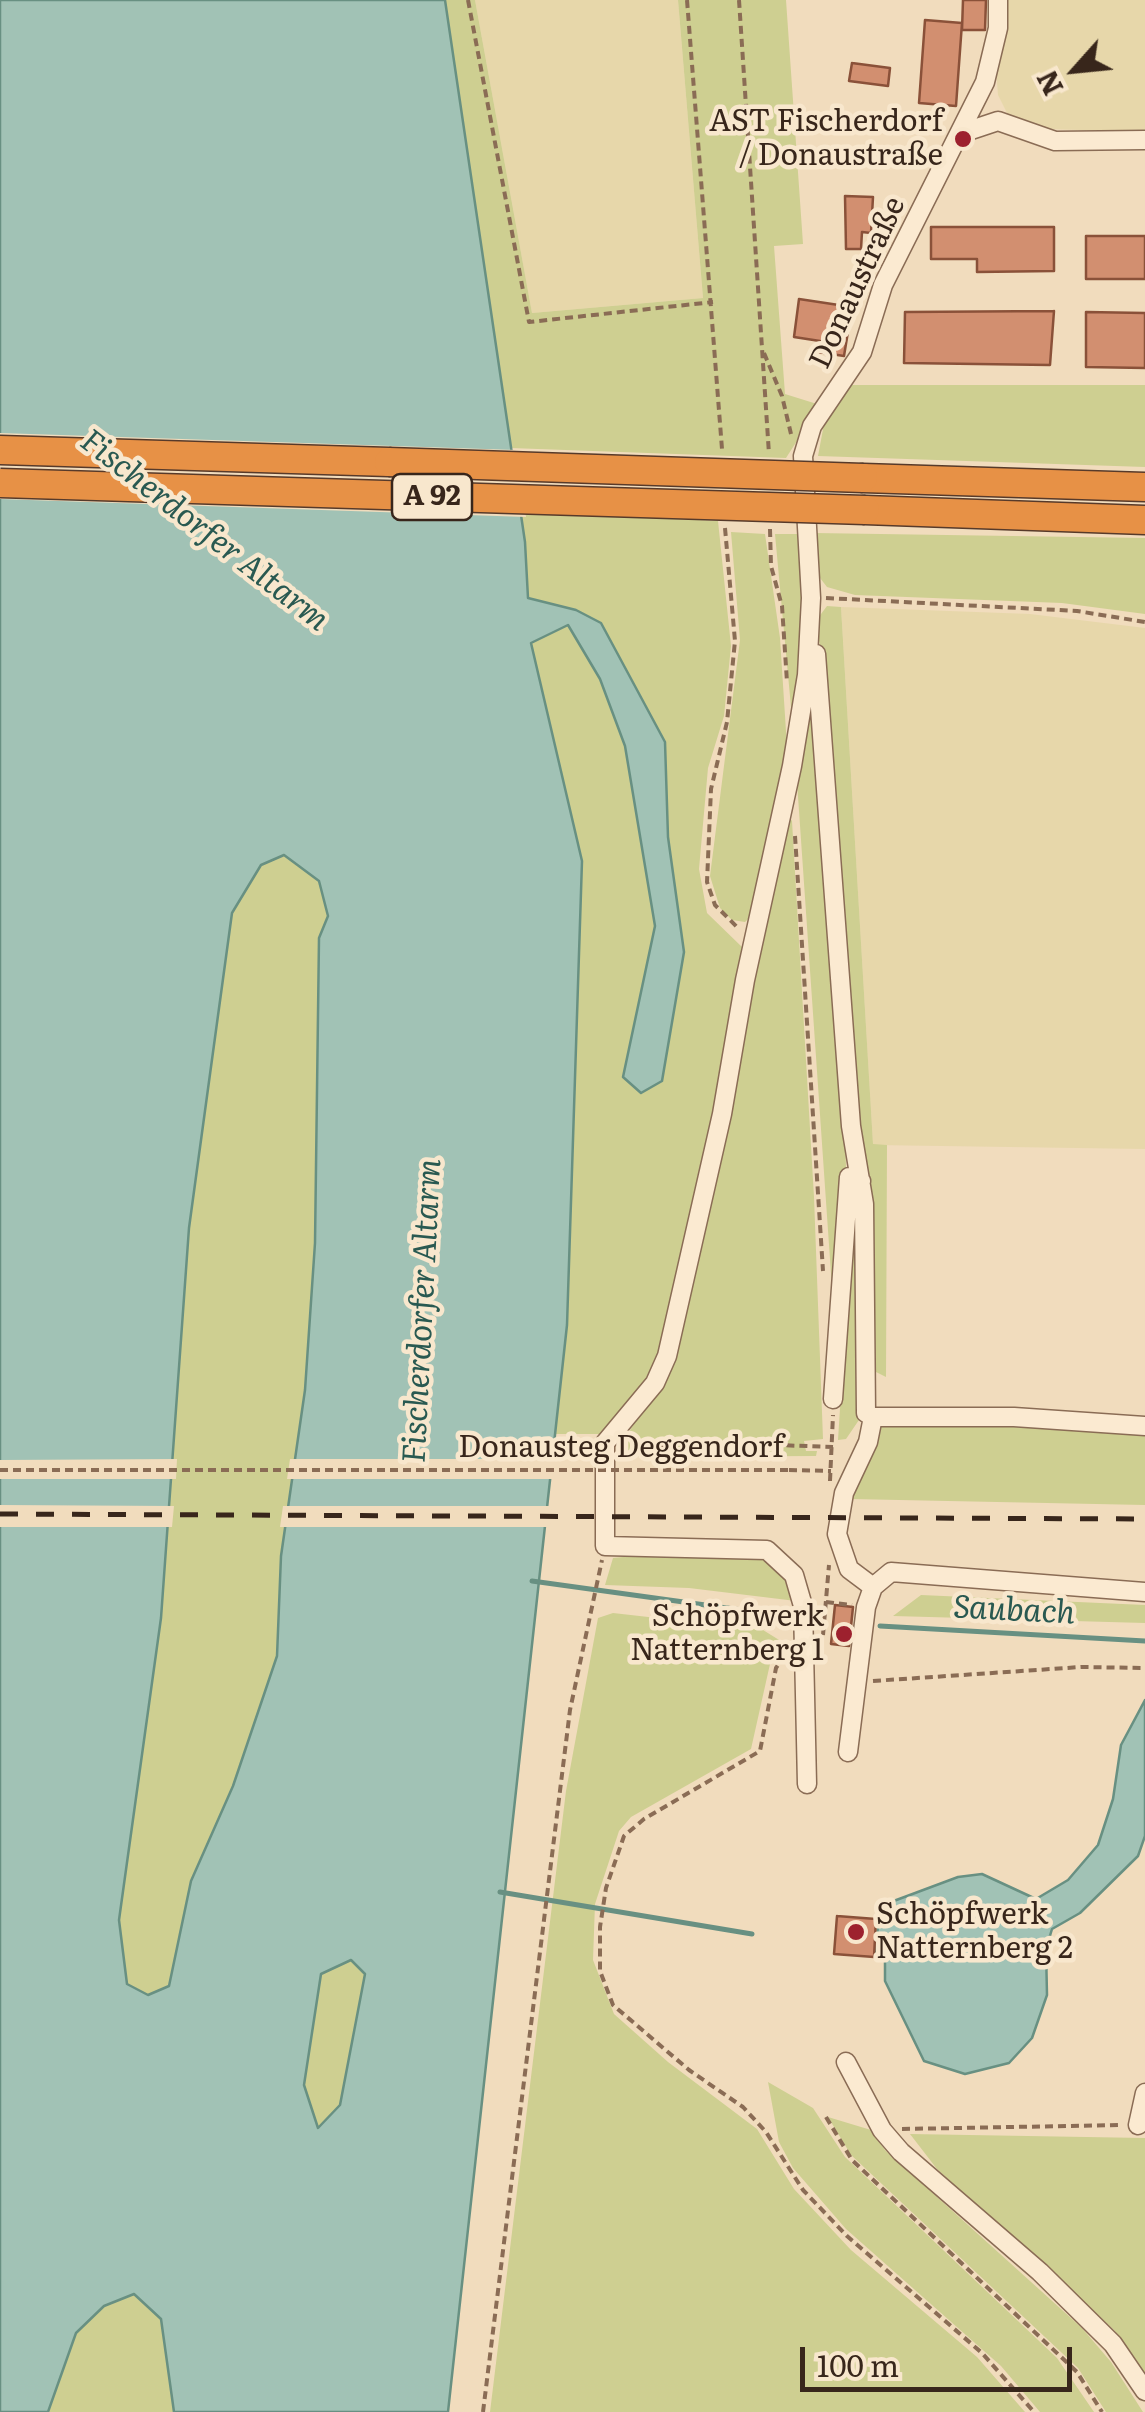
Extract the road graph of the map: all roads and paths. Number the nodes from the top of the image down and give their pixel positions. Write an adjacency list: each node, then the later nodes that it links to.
1 (468, 0): 8 (path)
2 (738, 0): 9 (path)
3 (998, 0): 4 (street, Donaustraße)
4 (985, 82): 5 (street); 6 (street, Donaustraße)
5 (998, 121): 6 (street); 7 (street)
6 (962, 133): 12 (street, Donaustraße)
7 (1145, 140)
8 (713, 302)
9 (762, 350): 10 (path); 12 (path)
10 (769, 442)
11 (0, 450): 14 (highway, A 92, bridge)
12 (803, 456): 17 (street)
13 (0, 482): 15 (highway, A 92, bridge)
14 (1145, 486)
15 (1145, 520)
16 (771, 566): 20 (path)
17 (810, 598): 18 (path); 19 (street)
18 (1145, 622)
19 (809, 632): 22 (street); 27 (street)
20 (788, 695)
21 (795, 823): 23 (path)
22 (861, 1181): 24 (street); 25 (street)
23 (824, 1288)
24 (833, 1400): 28 (path)
25 (873, 1417): 26 (street); 33 (street)
26 (1145, 1426)
27 (616, 1430): 28 (path); 32 (street)
28 (832, 1447): 31 (path)
29 (840, 1456): 31 (path)
30 (0, 1470): 31 (path, Donausteg Deggendorf, bridge)
31 (830, 1471)
32 (605, 1546): 37 (street); 48 (path)
33 (872, 1587): 34 (street); 36 (street)
34 (1145, 1592)
35 (826, 1602): 36 (path)
36 (861, 1606): 39 (street)
37 (801, 1642): 41 (street); 49 (path)
38 (1145, 1668): 39 (path)
39 (856, 1691): 40 (street)
40 (848, 1752)
41 (806, 1784)
42 (846, 2062): 46 (street)
43 (1145, 2093): 45 (street)
44 (826, 2117): 50 (path)
45 (1138, 2125): 46 (path)
46 (882, 2130): 47 (street)
47 (1145, 2391)
48 (484, 2412)
49 (1034, 2412)
50 (1102, 2412)

